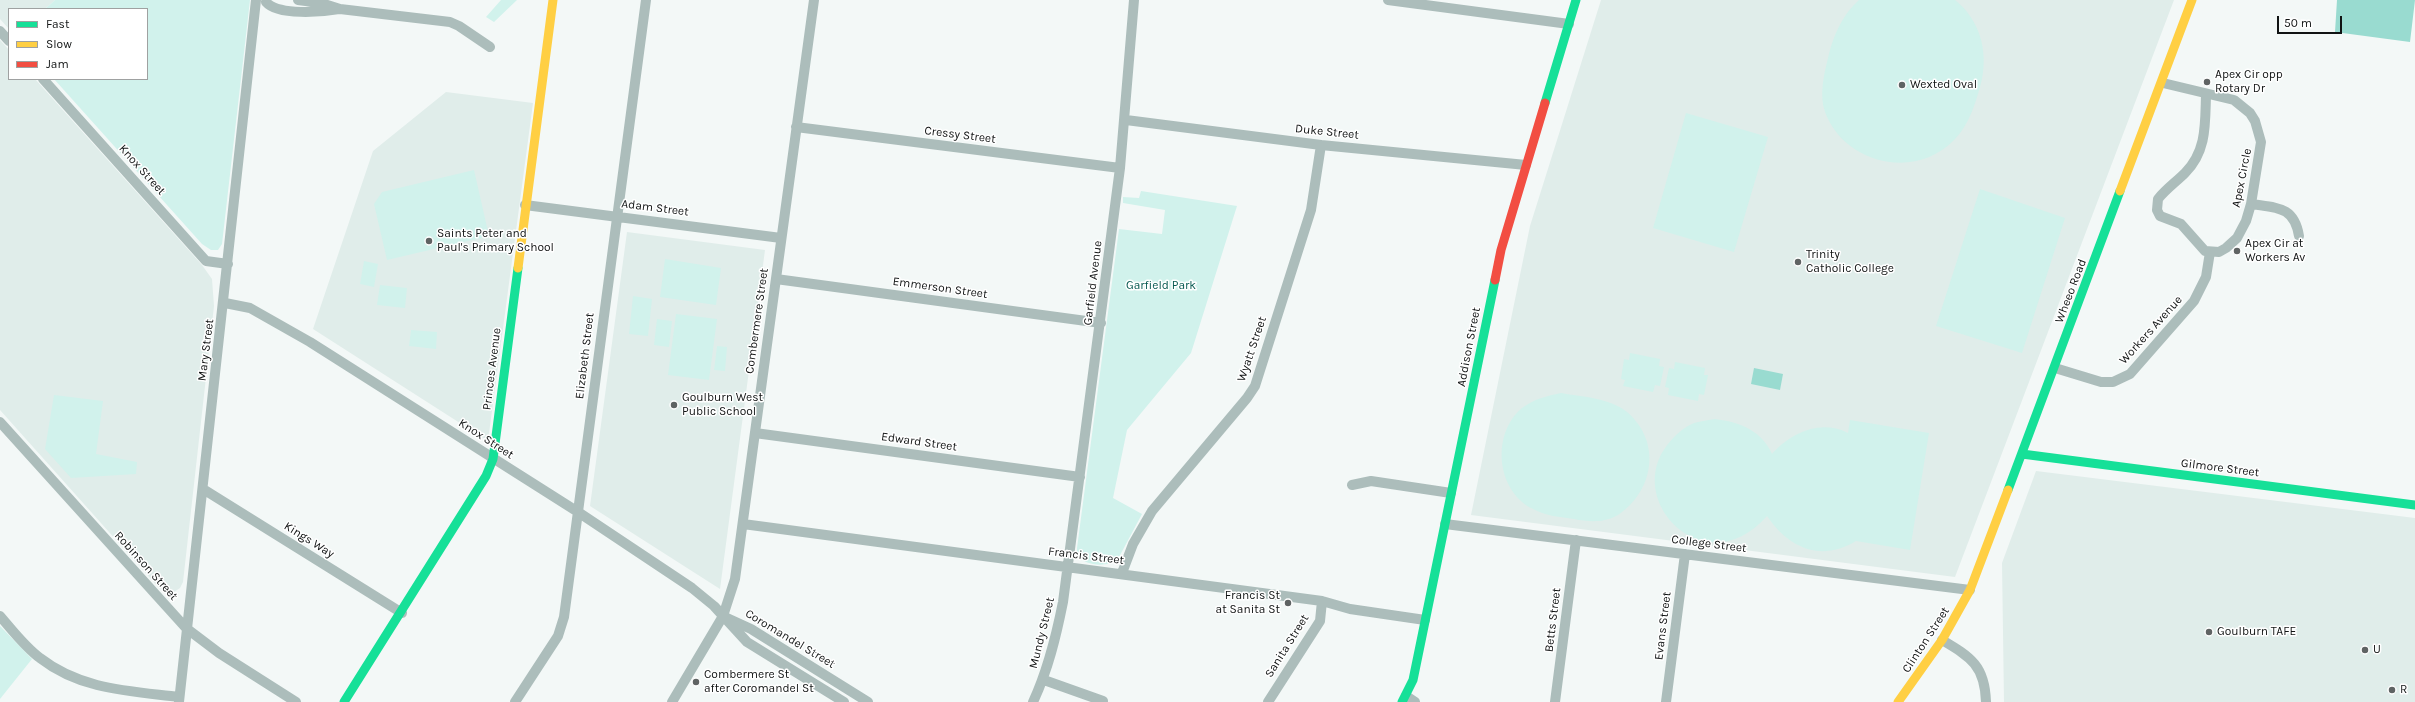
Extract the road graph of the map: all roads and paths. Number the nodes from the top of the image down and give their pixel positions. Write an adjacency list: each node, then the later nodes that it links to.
1 (298, 0): 10 (street)
2 (553, 0): 24 (street, Princes Avenue)
3 (646, 0): 25 (street, Elizabeth Street)
4 (814, 0): 19 (street, Combermere Street)
5 (1134, 0): 18 (street, Garfield Avenue)
6 (1388, 0): 11 (street)
7 (1576, 0): 11 (street, Addison Street)
8 (2192, 0): 16 (street, Wheeo Road)
9 (262, 1): 10 (street); 29 (street, Mary Street)
10 (340, 9): 14 (street)
11 (1569, 24): 21 (street, Addison Street)
12 (0, 31): 13 (street)
13 (8, 40)
14 (490, 47)
15 (44, 80): 29 (street, Knox Street)
16 (2163, 83): 17 (street, Apex Circle); 33 (street, Wheeo Road)
17 (2206, 95): 23 (street, Apex Circle); 28 (street)
18 (1126, 120): 20 (street, Duke Street); 22 (street, Garfield Avenue)
19 (796, 127): 22 (street, Cressy Street); 27 (street, Combermere Street)
20 (1321, 145): 21 (street, Duke Street); 49 (street, Wyatt Street)
21 (1526, 165): 41 (street, Addison Street)
22 (1120, 168): 32 (street, Garfield Avenue)
23 (2251, 204): 26 (street); 28 (street, Apex Circle)
24 (526, 205): 25 (street, Adam Street); 37 (street, Princes Avenue)
25 (616, 216): 27 (street, Adam Street); 43 (street, Elizabeth Street)
26 (2299, 236)
27 (781, 238): 30 (street, Combermere Street)
28 (2210, 252): 33 (street, Workers Avenue)
29 (228, 264): 31 (street, Mary Street)
30 (776, 279): 32 (street, Emmerson Street); 35 (street, Combermere Street)
31 (225, 303): 37 (street, Knox Street); 40 (street, Mary Street)
32 (1101, 324): 38 (street, Garfield Avenue)
33 (2055, 368): 36 (street, Wheeo Road)
34 (0, 422): 56 (street, Robinson Street)
35 (755, 433): 38 (street, Edward Street); 44 (street, Combermere Street)
36 (2022, 454): 42 (street, Gilmore Street); 50 (street, Wheeo Road)
37 (493, 459): 43 (street, Knox Street); 52 (street, Princes Avenue)
38 (1080, 476): 48 (street, Garfield Avenue)
39 (1352, 485): 41 (street)
40 (203, 489): 52 (street, Kings Way); 56 (street, Mary Street)
41 (1451, 492): 45 (street, Addison Street)
42 (2415, 505)
43 (578, 512): 54 (street, Knox Street); 66 (street, Elizabeth Street)
44 (742, 524): 48 (street, Francis Street); 54 (street, Combermere Street)
45 (1445, 524): 46 (street, College Street); 55 (street, Addison Street)
46 (1576, 540): 47 (street, College Street); 73 (street, Betts Street)
47 (1685, 554): 50 (street, College Street); 74 (street, Evans Street)
48 (1068, 567): 49 (street, Francis Street); 60 (street, Mundy Street)
49 (1122, 573): 51 (street, Francis Street)
50 (1970, 590): 57 (street, Clinton Street)
51 (1322, 600): 55 (street, Francis Street); 71 (street, Sanita Street)
52 (402, 613): 65 (street, Princes Avenue)
53 (0, 616): 61 (street)
54 (723, 616): 58 (street, Coromandel Street); 59 (street, Coromandel Street); 67 (street, Combermere Street)
55 (1425, 620): 62 (street, Addison Street)
56 (186, 628): 61 (street, Mary Street); 64 (street, Robinson Street)
57 (1942, 640): 75 (street, Clinton Street); 76 (street)
58 (808, 664): 59 (street); 69 (street, Coromandel Street)
59 (801, 675): 68 (street, Coromandel Street)
60 (1044, 680): 63 (street); 70 (street, Mundy Street)
61 (179, 699)
62 (1404, 699): 72 (street)
63 (1103, 701)
64 (296, 702)
65 (344, 702)
66 (514, 702)
67 (672, 702)
68 (844, 702)
69 (866, 702)
70 (1033, 702)
71 (1268, 702)
72 (1415, 702)
73 (1555, 702)
74 (1666, 702)
75 (1898, 702)
76 (1986, 702)

